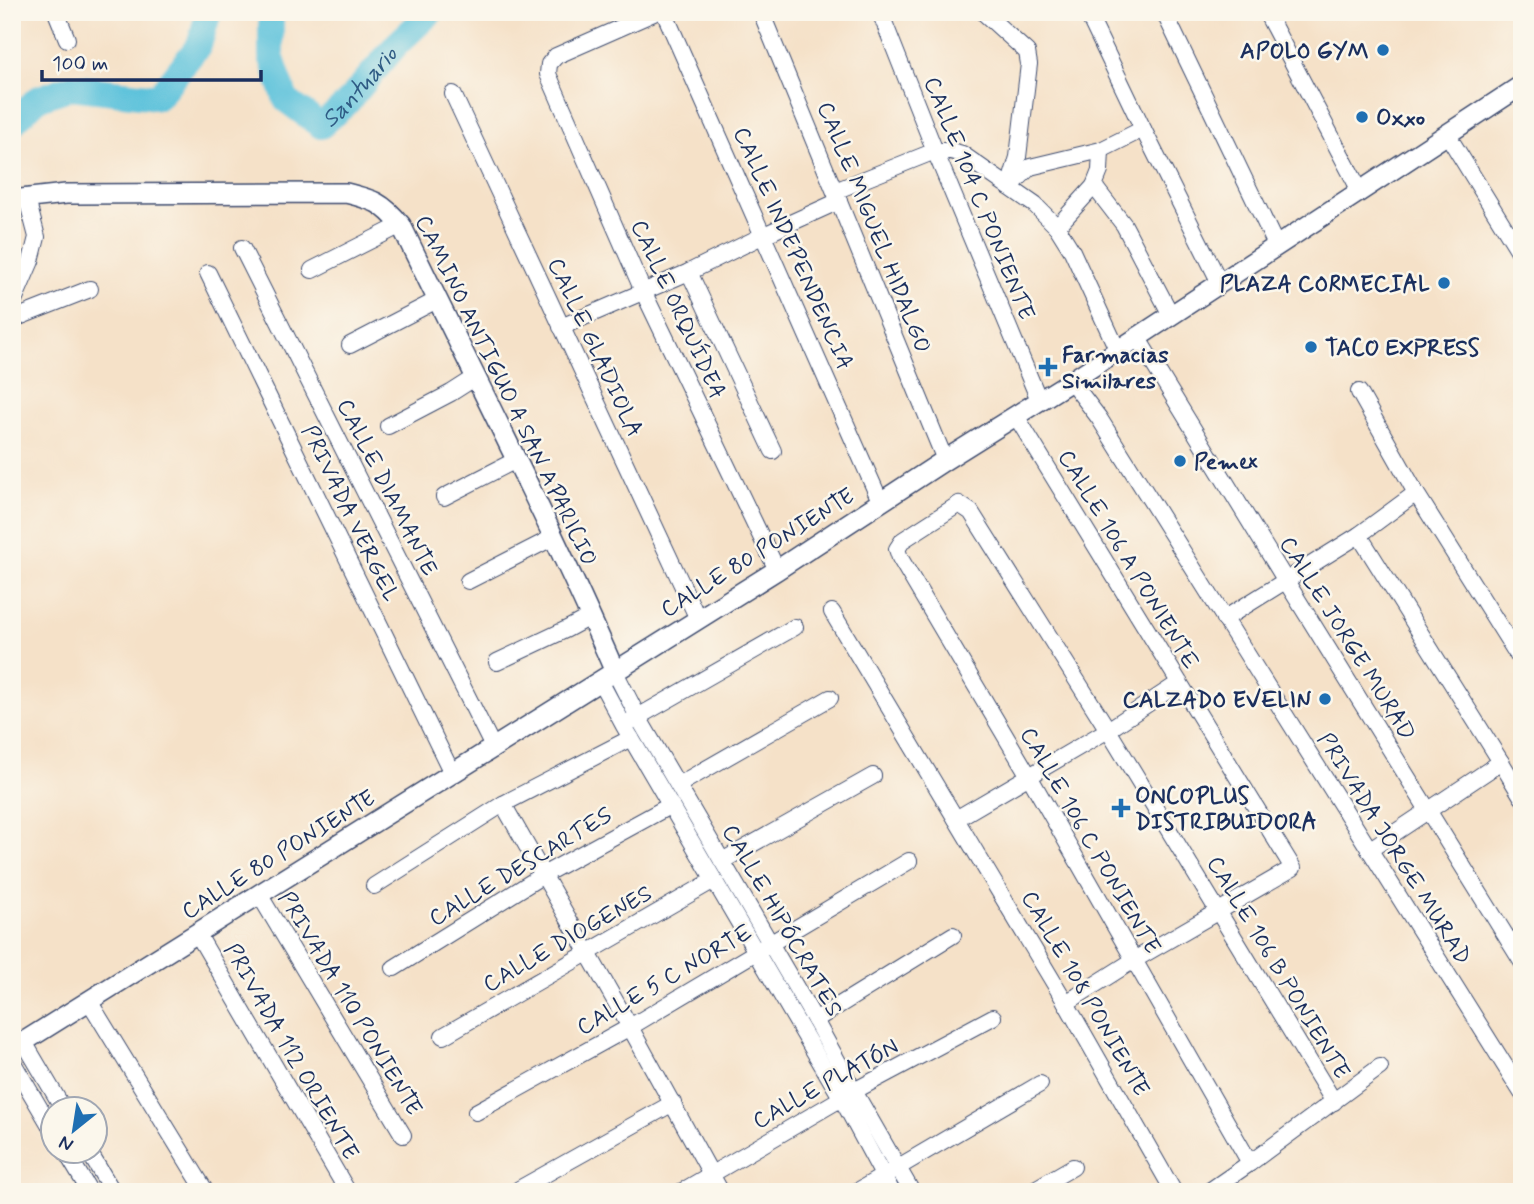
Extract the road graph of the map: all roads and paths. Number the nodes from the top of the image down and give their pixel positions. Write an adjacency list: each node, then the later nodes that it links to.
1 (56, 12): 10 (street)
2 (656, 12): 33 (street, CALLE ORQUÍDEA)
3 (664, 12): 24 (street, CALLE INDEPENDENCIA)
4 (761, 12): 20 (street, CALLE MIGUEL HIDALGO)
5 (880, 12): 16 (street, CALLE 104 C PONIENTE)
6 (983, 12): 17 (street)
7 (1087, 12): 13 (street)
8 (1164, 12): 25 (street)
9 (1266, 12): 19 (street)
10 (67, 39)
11 (1520, 90): 14 (street, CALLE 80 PONIENTE)
12 (453, 94): 38 (street, CALLE GLADIOLA)
13 (1143, 129): 15 (street); 31 (street)
14 (1447, 134): 19 (street, CALLE 80 PONIENTE); 27 (street)
15 (1101, 150): 17 (street); 18 (street)
16 (935, 151): 17 (street); 20 (street); 45 (street, CALLE 104 C PONIENTE)
17 (1010, 187): 23 (street)
18 (1094, 187): 23 (street); 36 (street)
19 (1360, 191): 25 (street, CALLE 80 PONIENTE)
20 (837, 196): 24 (street); 50 (street, CALLE MIGUEL HIDALGO)
21 (19, 200): 22 (street, CAMINO ANTIGUO A SAN APARICIO); 35 (street)
22 (401, 225): 28 (street); 34 (street, CAMINO ANTIGUO A SAN APARICIO)
23 (1056, 227): 41 (street)
24 (764, 235): 29 (street); 53 (street, CALLE INDEPENDENCIA)
25 (1276, 245): 31 (street, CALLE 80 PONIENTE)
26 (242, 248): 72 (street, CALLE DIAMANTE)
27 (1522, 256)
28 (312, 270)
29 (689, 272): 33 (street); 48 (street)
30 (208, 274): 74 (street, PRIVADA VERGEL)
31 (1220, 284): 36 (street, CALLE 80 PONIENTE)
32 (90, 289): 37 (street)
33 (643, 291): 38 (street); 57 (street, CALLE ORQUÍDEA)
34 (437, 300): 40 (street); 42 (street, CAMINO ANTIGUO A SAN APARICIO)
35 (12, 305)
36 (1171, 315): 39 (street, CALLE 80 PONIENTE)
37 (12, 318)
38 (561, 327): 62 (street, CALLE GLADIOLA)
39 (1137, 337): 41 (street, CALLE 80 PONIENTE); 59 (street, CALLE JORGE MURAD)
40 (350, 345)
41 (1117, 349): 43 (street, CALLE 80 PONIENTE)
42 (476, 377): 47 (street); 49 (street, CAMINO ANTIGUO A SAN APARICIO)
43 (1071, 381): 45 (street, CALLE 80 PONIENTE); 63 (street, PRIVADA JORGE MURAD)
44 (1359, 393): 51 (street)
45 (1039, 400): 46 (street, CALLE 80 PONIENTE)
46 (1016, 416): 50 (street, CALLE 80 PONIENTE); 68 (street, CALLE 106 A PONIENTE)
47 (388, 426)
48 (773, 451)
49 (516, 460): 52 (street); 55 (street, CAMINO ANTIGUO A SAN APARICIO)
50 (945, 460): 53 (street, CALLE 80 PONIENTE)
51 (1416, 493): 54 (street); 66 (street)
52 (444, 497)
53 (881, 503): 57 (street, CALLE 80 PONIENTE)
54 (1359, 535): 59 (street); 73 (street)
55 (554, 537): 58 (street); 61 (street, CAMINO ANTIGUO A SAN APARICIO)
56 (903, 540): 71 (street, CALLE 106 B PONIENTE); 76 (street, CALLE 106 C PONIENTE)
57 (777, 570): 62 (street, CALLE 80 PONIENTE)
58 (468, 581)
59 (1286, 581): 63 (street); 81 (street, CALLE JORGE MURAD)
60 (832, 612): 82 (street, CALLE 108 PONIENTE)
61 (590, 616): 65 (street); 67 (street, CAMINO ANTIGUO A SAN APARICIO)
62 (698, 619): 67 (street, CALLE 80 PONIENTE)
63 (1224, 619): 84 (street, PRIVADA JORGE MURAD)
64 (795, 627): 70 (street)
65 (497, 662)
66 (1522, 662)
67 (607, 676): 70 (street, CALLE HIPÓCRATES); 72 (street, CALLE 80 PONIENTE)
68 (1179, 683): 71 (street); 91 (street, CALLE 106 A PONIENTE)
69 (830, 698): 77 (street)
70 (631, 727): 77 (street, CALLE HIPÓCRATES); 79 (street); 80 (street, CALLE HIPÓCRATES)
71 (1108, 730): 76 (street); 91 (street, CALLE 106 B PONIENTE)
72 (494, 747): 74 (street, CALLE 80 PONIENTE)
73 (1501, 762): 78 (street); 81 (street)
74 (452, 773): 90 (street, CALLE 80 PONIENTE)
75 (873, 776): 85 (street)
76 (1028, 776): 82 (street); 97 (street, CALLE 106 C PONIENTE)
77 (678, 785): 83 (street, CALLE HIPÓCRATES)
78 (1521, 795)
79 (503, 804): 87 (street); 89 (street)
80 (671, 805): 83 (street, CALLE HIPÓCRATES); 87 (street, CALLE DESCARTES)
81 (1427, 810): 84 (street); 98 (street, CALLE JORGE MURAD)
82 (956, 819): 101 (street, CALLE 108 PONIENTE)
83 (706, 848): 85 (street, CALLE HIPÓCRATES); 88 (street, CALLE HIPÓCRATES)
84 (1370, 850): 109 (street, PRIVADA JORGE MURAD)
85 (722, 860): 94 (street, CALLE HIPÓCRATES)
86 (909, 861): 94 (street, CALLE 5 C NORTE)
87 (543, 875): 95 (street); 99 (street, CALLE DESCARTES)
88 (715, 880): 95 (street, CALLE DIOGENES); 96 (street, CALLE HIPÓCRATES)
89 (374, 886)
90 (260, 894): 92 (street, CALLE 80 PONIENTE); 118 (street, PRIVADA 110 PONIENTE)
91 (1219, 911): 97 (street); 115 (street, CALLE 106 B PONIENTE)
92 (197, 933): 100 (street, CALLE 80 PONIENTE); 132 (street, PRIVADA 112 ORIENTE)
93 (953, 935): 103 (street)
94 (771, 943): 96 (street, CALLE 5 C NORTE); 103 (street, CALLE HIPÓCRATES)
95 (587, 952): 104 (street); 105 (street, CALLE DIOGENES)
96 (756, 952): 104 (street, CALLE 5 C NORTE); 112 (street, CALLE HIPÓCRATES)
97 (1134, 960): 101 (street); 119 (street, CALLE 106 C PONIENTE)
98 (1522, 962)
99 (394, 968)
100 (89, 1001): 106 (street, CALLE 80 PONIENTE); 131 (street)
101 (1066, 1003): 139 (street, CALLE 108 PONIENTE)
102 (993, 1017): 112 (street, CALLE PLATÓN)
103 (815, 1020): 112 (street, CALLE HIPÓCRATES)
104 (630, 1027): 114 (street); 117 (street, CALLE 5 C NORTE)
105 (443, 1036)
106 (18, 1046): 113 (street)
107 (12, 1061): 116 (street)
108 (1380, 1067): 115 (street)
109 (1517, 1074): 111 (street, PRIVADA JORGE MURAD)
110 (1040, 1084): 123 (street)
111 (1522, 1093)
112 (848, 1095): 123 (street, CALLE HIPÓCRATES); 126 (street, CALLE PLATÓN); 127 (street, CALLE HIPÓCRATES)
113 (54, 1096)
114 (673, 1102): 126 (street); 128 (street)
115 (1334, 1102): 119 (street)
116 (38, 1105)
117 (477, 1112)
118 (403, 1135)
119 (1250, 1163): 140 (street)
120 (75, 1166): 125 (street)
121 (81, 1166): 125 (street)
122 (97, 1166): 130 (street)
123 (899, 1167): 127 (street); 137 (street, CALLE HIPÓCRATES)
124 (1073, 1167): 138 (street)
125 (77, 1170): 129 (street)
126 (710, 1174): 133 (street, CALLE PLATÓN); 134 (street)
127 (883, 1177): 135 (street); 136 (street, CALLE HIPÓCRATES)
128 (519, 1189)
129 (90, 1192)
130 (113, 1192)
131 (206, 1192)
132 (348, 1192)
133 (681, 1192)
134 (720, 1192)
135 (856, 1192)
136 (892, 1192)
137 (912, 1192)
138 (1030, 1192)
139 (1174, 1192)
140 (1208, 1192)

